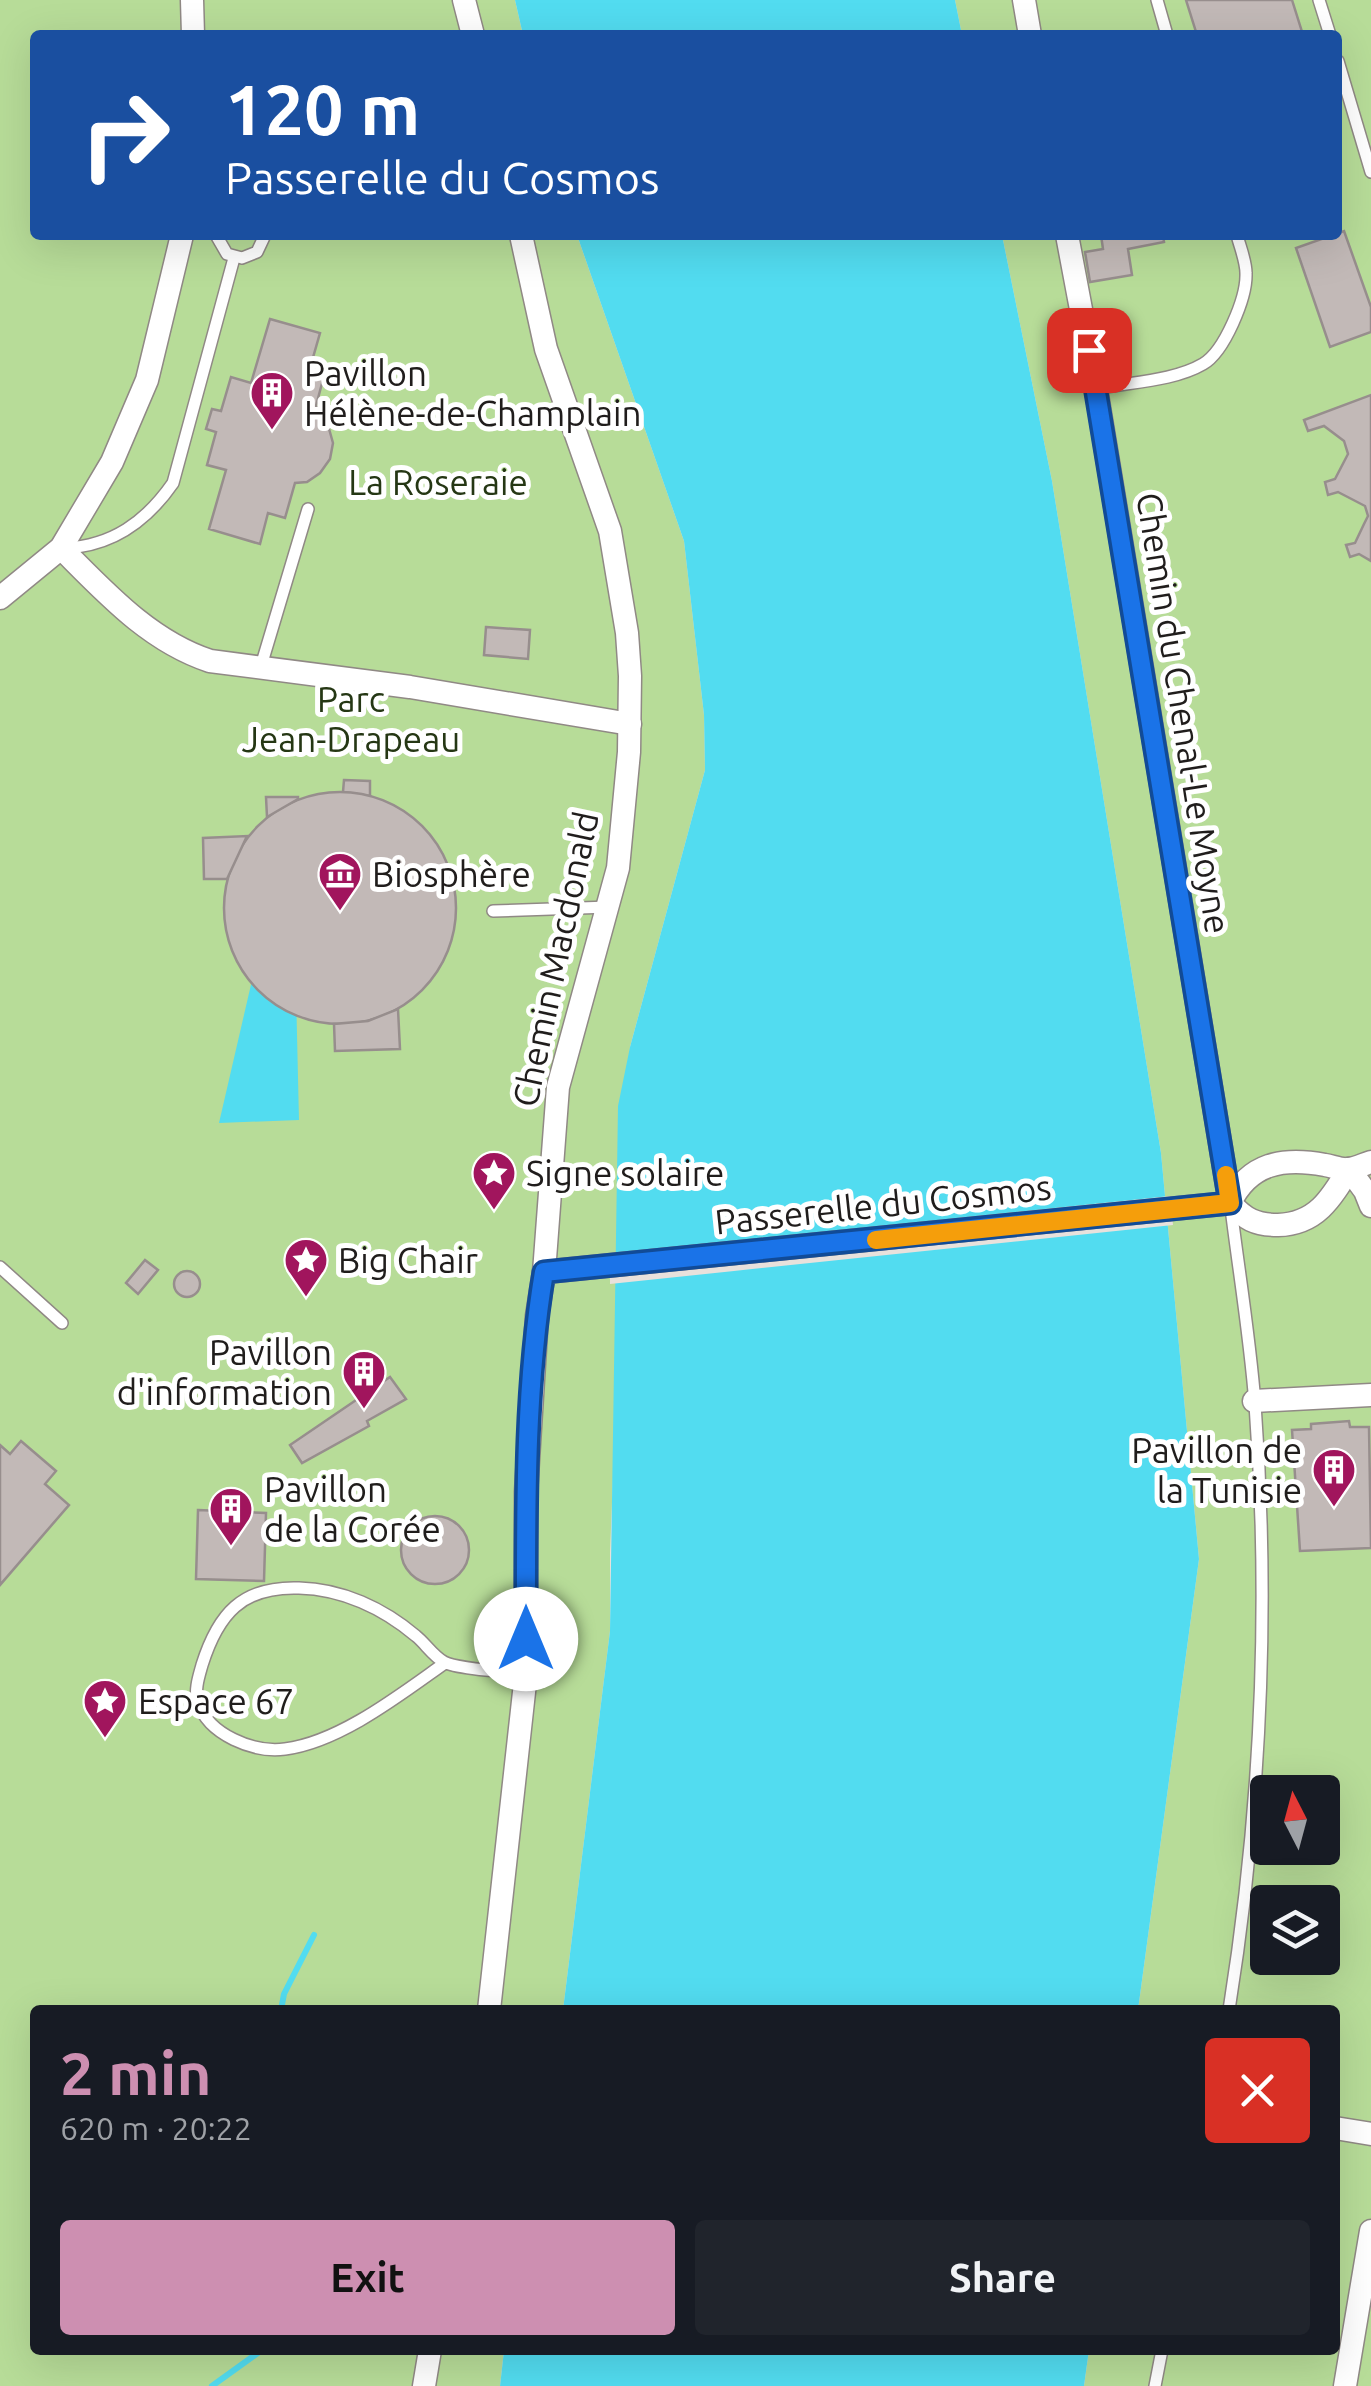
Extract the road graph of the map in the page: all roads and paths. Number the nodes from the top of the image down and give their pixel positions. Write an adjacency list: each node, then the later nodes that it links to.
1 (192, 0): 6 (street)
2 (464, 0): 7 (street)
3 (1024, 0): 8 (street)
4 (1157, 0): 9 (lane)
5 (1319, 0): 10 (lane)
6 (192, 30)
7 (472, 30)
8 (1029, 30)
9 (1166, 30)
10 (1328, 30)
11 (1342, 74): 12 (lane)
12 (1371, 172)
13 (181, 240): 22 (street)
14 (218, 240): 19 (lane)
15 (263, 240): 19 (lane)
16 (522, 240): 25 (street, Chemin Macdonald)
17 (1069, 240): 20 (street, Chemin du Chenal-Le Moyne)
18 (1239, 240): 20 (lane)
19 (234, 258): 22 (lane)
20 (1096, 389): 29 (street, Chemin du Chenal-Le Moyne)
21 (308, 509): 24 (lane)
22 (60, 548): 23 (street); 24 (street)
23 (0, 598)
24 (261, 666): 25 (street)
25 (630, 724): 26 (street, Chemin Macdonald)
26 (609, 907): 27 (lane); 32 (street, Chemin Macdonald)
27 (493, 911)
28 (1360, 1166): 29 (street); 29 (street); 30 (street)
29 (1230, 1203): 32 (street, Passerelle du Cosmos); 35 (lane)
30 (1371, 1206)
31 (0, 1267): 33 (lane)
32 (544, 1272): 37 (street, Chemin Macdonald)
33 (62, 1323)
34 (1371, 1394): 35 (street)
35 (1254, 1401): 39 (lane)
36 (444, 1663): 36 (lane); 37 (lane)
37 (526, 1674): 38 (street, Chemin Macdonald)
38 (490, 2005)
39 (1230, 2005)
40 (1340, 2129): 41 (street)
41 (1371, 2134)
42 (1371, 2230): 47 (street)
43 (429, 2355): 45 (street)
44 (1161, 2355): 46 (lane)
45 (424, 2386)
46 (1155, 2386)
47 (1345, 2386)

